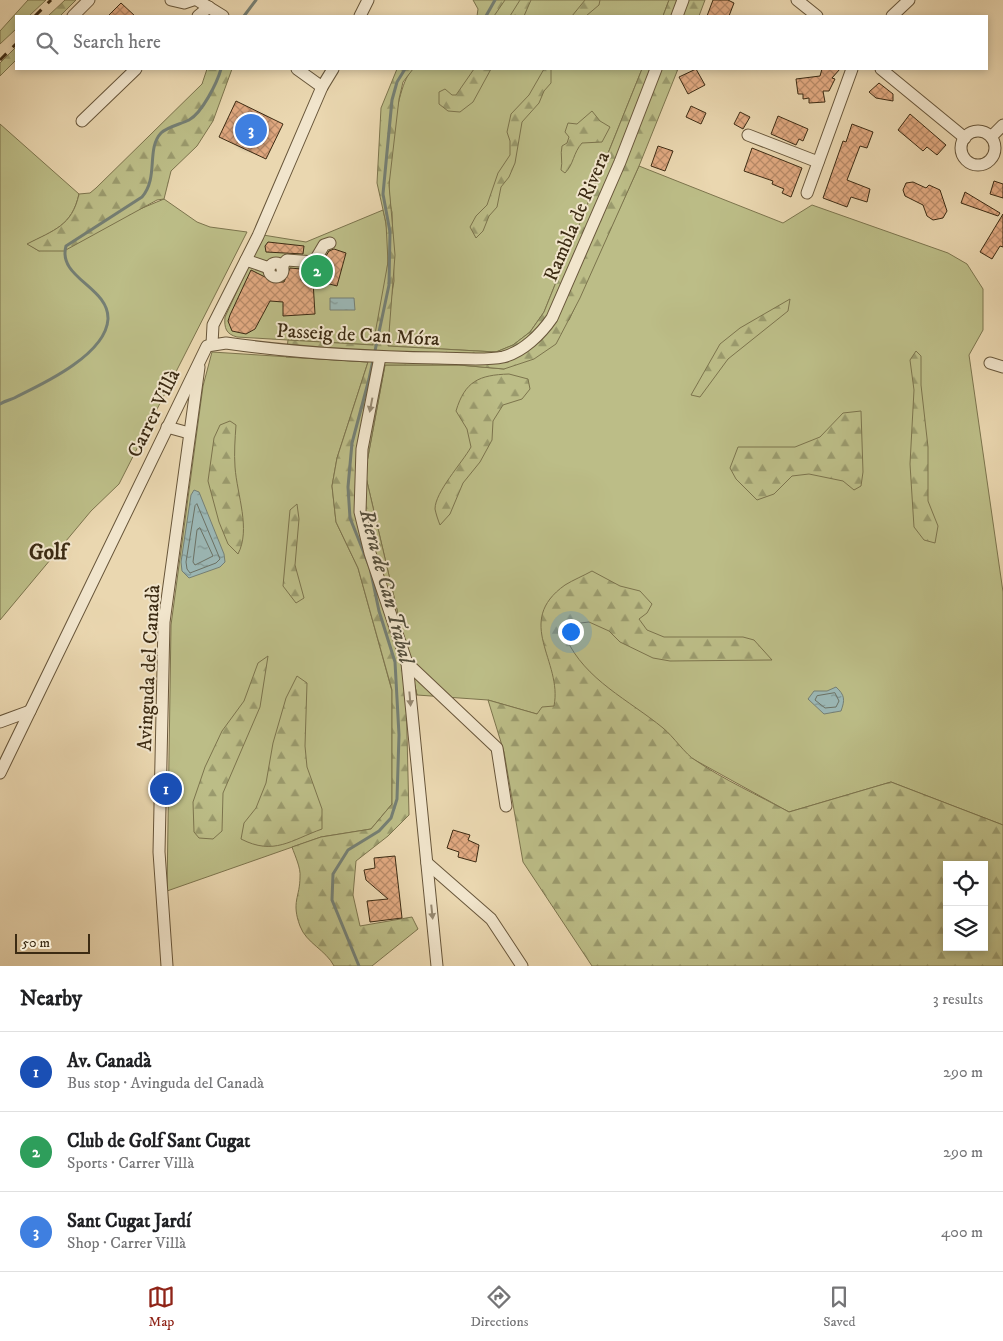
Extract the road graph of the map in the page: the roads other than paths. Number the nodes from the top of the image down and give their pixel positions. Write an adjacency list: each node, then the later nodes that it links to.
1 (89, 0): 9 (street)
2 (171, 0): 7 (street)
3 (368, 0): 12 (street)
4 (683, 0): 13 (street)
5 (797, 0): 14 (street)
6 (909, 0): 15 (street)
7 (192, 1): 8 (street)
8 (209, 7): 10 (street); 11 (street)
9 (74, 15)
10 (199, 15)
11 (221, 15)
12 (360, 15)
13 (676, 15)
14 (816, 15)
15 (893, 15)
16 (135, 70): 23 (street)
17 (298, 70): 22 (street)
18 (332, 70): 22 (street)
19 (656, 70): 35 (street, Rambla de Rivera)
20 (852, 70): 29 (street)
21 (881, 70): 27 (street)
22 (322, 87): 32 (street)
23 (82, 121)
24 (1003, 125): 26 (street)
25 (748, 135): 29 (street)
26 (991, 137): 27 (street); 28 (street)
27 (965, 138): 28 (street)
28 (998, 158)
29 (818, 162): 30 (street)
30 (808, 193)
31 (330, 243): 32 (street)
32 (246, 260): 33 (street)
33 (212, 344): 34 (street, Passeig de Can Móra); 36 (street, Carrer Villà)
34 (377, 357): 35 (street, Passeig de Can Móra); 41 (street, one-way to 41)
35 (503, 357)
36 (200, 358): 39 (street, Carrer Villà); 40 (street, Avinguda del Canadà)
37 (990, 363): 38 (street)
38 (1003, 368)
39 (167, 428): 40 (street); 42 (street, Carrer Villà)
40 (189, 433): 47 (street, Avinguda del Canadà)
41 (407, 663): 45 (street); 46 (street, one-way to 46)
42 (30, 711): 43 (street); 44 (street, Carrer Villà)
43 (0, 722)
44 (0, 773)
45 (506, 806)
46 (427, 863): 48 (street, one-way to 48); 49 (street)
47 (167, 966)
48 (437, 966)
49 (522, 966)

